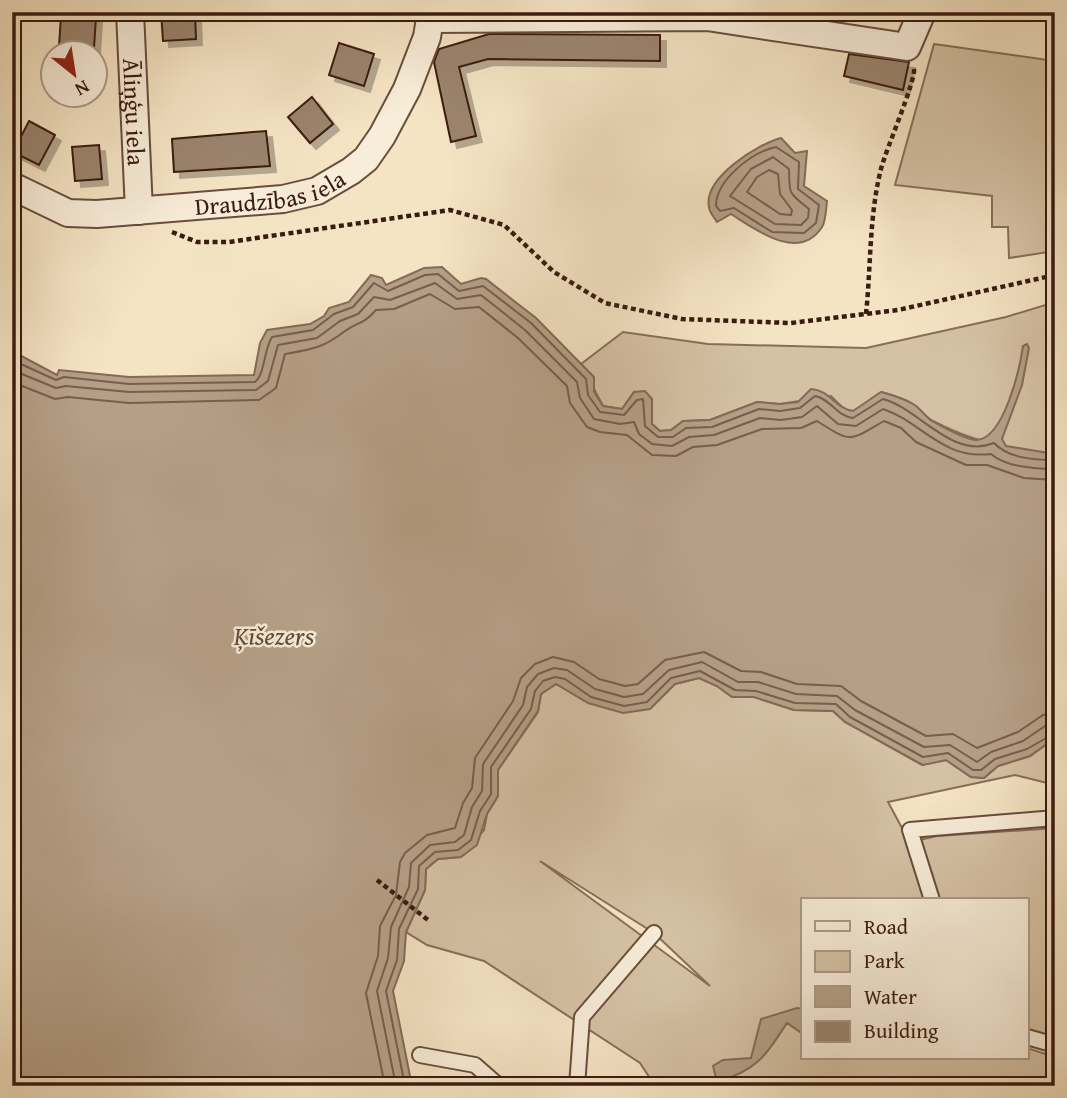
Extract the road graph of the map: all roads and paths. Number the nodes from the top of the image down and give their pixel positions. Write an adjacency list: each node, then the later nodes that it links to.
1 (130, 12): 6 (street, Āliņģu iela)
2 (922, 12): 4 (street)
3 (431, 16): 4 (street); 6 (street, Draudzības iela)
4 (907, 47): 8 (path)
5 (12, 186): 6 (street, Draudzības iela)
6 (146, 211): 8 (path)
7 (1055, 275): 8 (path)
8 (866, 314)
9 (1055, 818): 11 (lane)
10 (377, 880): 12 (path)
11 (931, 898)
12 (428, 920)
13 (654, 933): 18 (lane)
14 (1028, 1037): 15 (lane)
15 (1055, 1045)
16 (420, 1055): 17 (lane)
17 (499, 1086)
18 (577, 1086)

